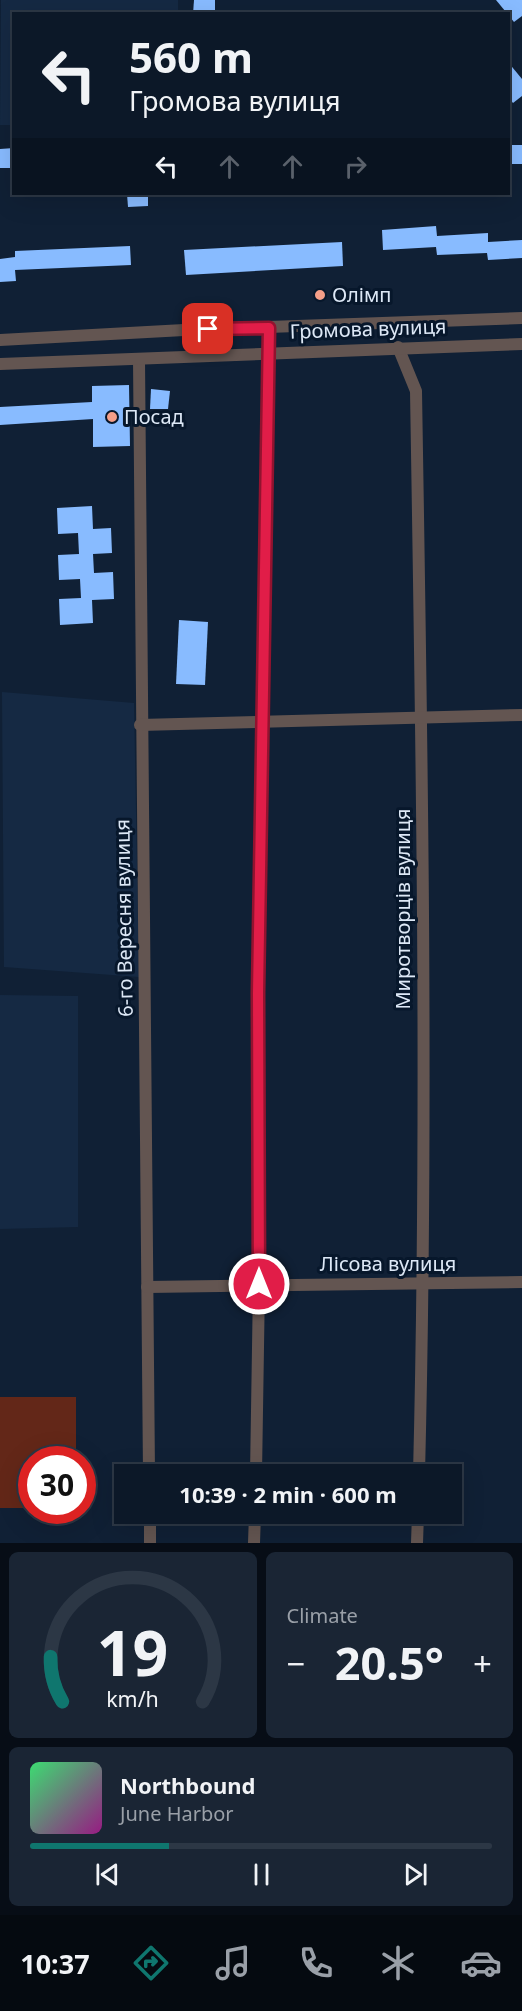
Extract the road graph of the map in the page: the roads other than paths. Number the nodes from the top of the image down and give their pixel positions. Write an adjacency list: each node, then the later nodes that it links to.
1 (522, 318): 2 (street, Громова вулиця)
2 (269, 328): 3 (street, Громова вулиця); 6 (street)
3 (0, 340)
4 (522, 344): 5 (street, Громова вулиця)
5 (398, 347): 6 (street, Громова вулиця); 10 (street, Миротворців вулиця)
6 (270, 352): 7 (street, Громова вулиця); 11 (street)
7 (139, 360): 8 (street, Громова вулиця); 12 (street, 6-го Вересня вулиця)
8 (0, 364)
9 (522, 715): 10 (street)
10 (422, 717): 11 (street); 15 (street, Миротворців вулиця)
11 (263, 722): 12 (street); 14 (street)
12 (140, 725): 16 (street, 6-го Вересня вулиця)
13 (522, 1282): 15 (street, Лісова вулиця)
14 (259, 1284): 15 (street, Лісова вулиця); 16 (street, Лісова вулиця); 18 (street)
15 (424, 1284): 19 (street, Миротворців вулиця)
16 (147, 1287): 17 (street, 6-го Вересня вулиця)
17 (149, 1464)
18 (255, 1464)
19 (419, 1464)
20 (150, 1524): 23 (street)
21 (255, 1524): 24 (street)
22 (418, 1524): 25 (street)
23 (150, 1543)
24 (254, 1543)
25 (417, 1543)

